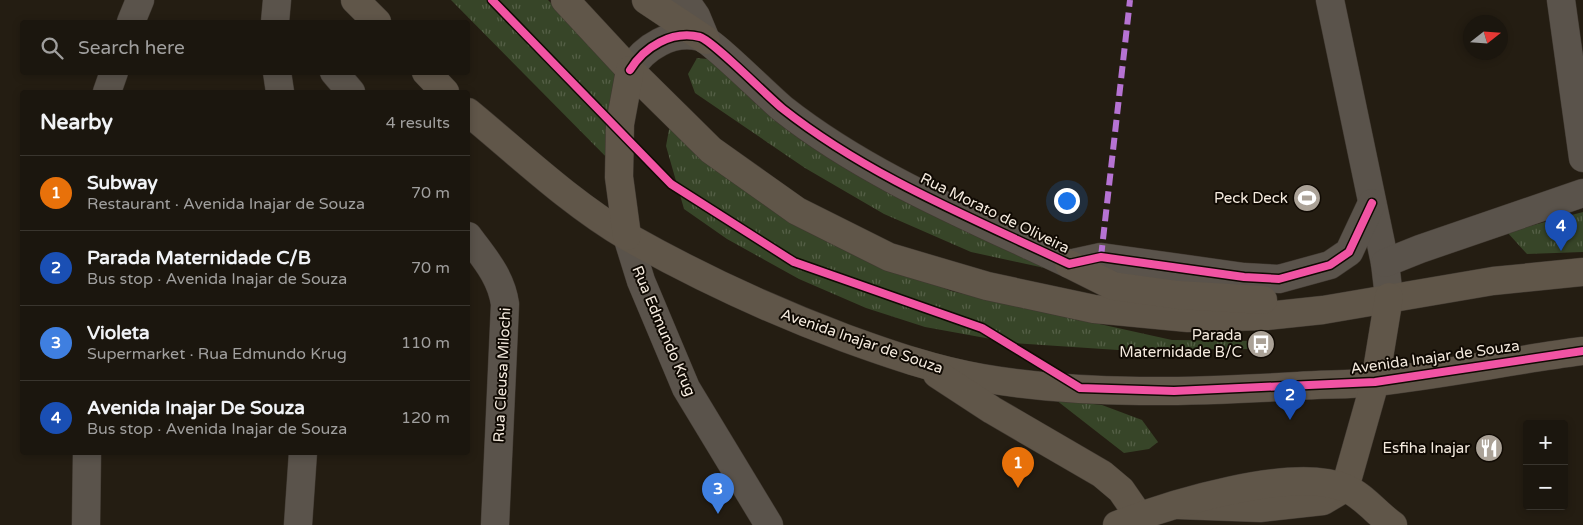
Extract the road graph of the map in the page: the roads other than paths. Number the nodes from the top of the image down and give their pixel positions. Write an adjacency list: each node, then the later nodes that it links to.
1 (140, 0): 8 (street)
2 (355, 0): 9 (main road)
3 (565, 0): 11 (main road)
4 (646, 0): 10 (main road)
5 (685, 0): 10 (street, Rua Morato de Oliveira)
6 (1330, 0): 23 (street)
7 (1561, 0): 21 (street)
8 (132, 20)
9 (375, 20)
10 (706, 40): 11 (street); 27 (street, Rua Morato de Oliveira)
11 (630, 70): 24 (main road); 30 (main road)
12 (113, 75): 16 (street)
13 (277, 75): 17 (street)
14 (337, 75): 18 (street)
15 (429, 75): 19 (main road)
16 (109, 90)
17 (280, 90)
18 (349, 90)
19 (443, 90)
20 (470, 114): 24 (main road, Avenida Inajar de Souza)
21 (1583, 158)
22 (1583, 193): 26 (street)
23 (1372, 203): 26 (street); 27 (street, Rua Morato de Oliveira)
24 (627, 236): 32 (main road, Avenida Inajar de Souza); 42 (street, Rua Edmundo Krug)
25 (470, 239): 41 (street, Rua Cleusa Milochi)
26 (1385, 263): 29 (street)
27 (1069, 264): 30 (main road)
28 (1583, 272): 29 (main road)
29 (1389, 297): 30 (main road); 33 (main road)
30 (1323, 310)
31 (1583, 351): 33 (main road, Avenida Inajar de Souza)
32 (923, 365): 33 (main road, Avenida Inajar de Souza); 38 (main road)
33 (1375, 382): 36 (main road)
34 (87, 455): 39 (street)
35 (303, 455): 40 (street)
36 (1345, 488): 37 (main road); 44 (main road)
37 (1177, 505): 38 (main road); 43 (main road)
38 (1128, 520)
39 (86, 525)
40 (298, 525)
41 (494, 525)
42 (769, 525)
43 (1273, 525)
44 (1393, 525)

